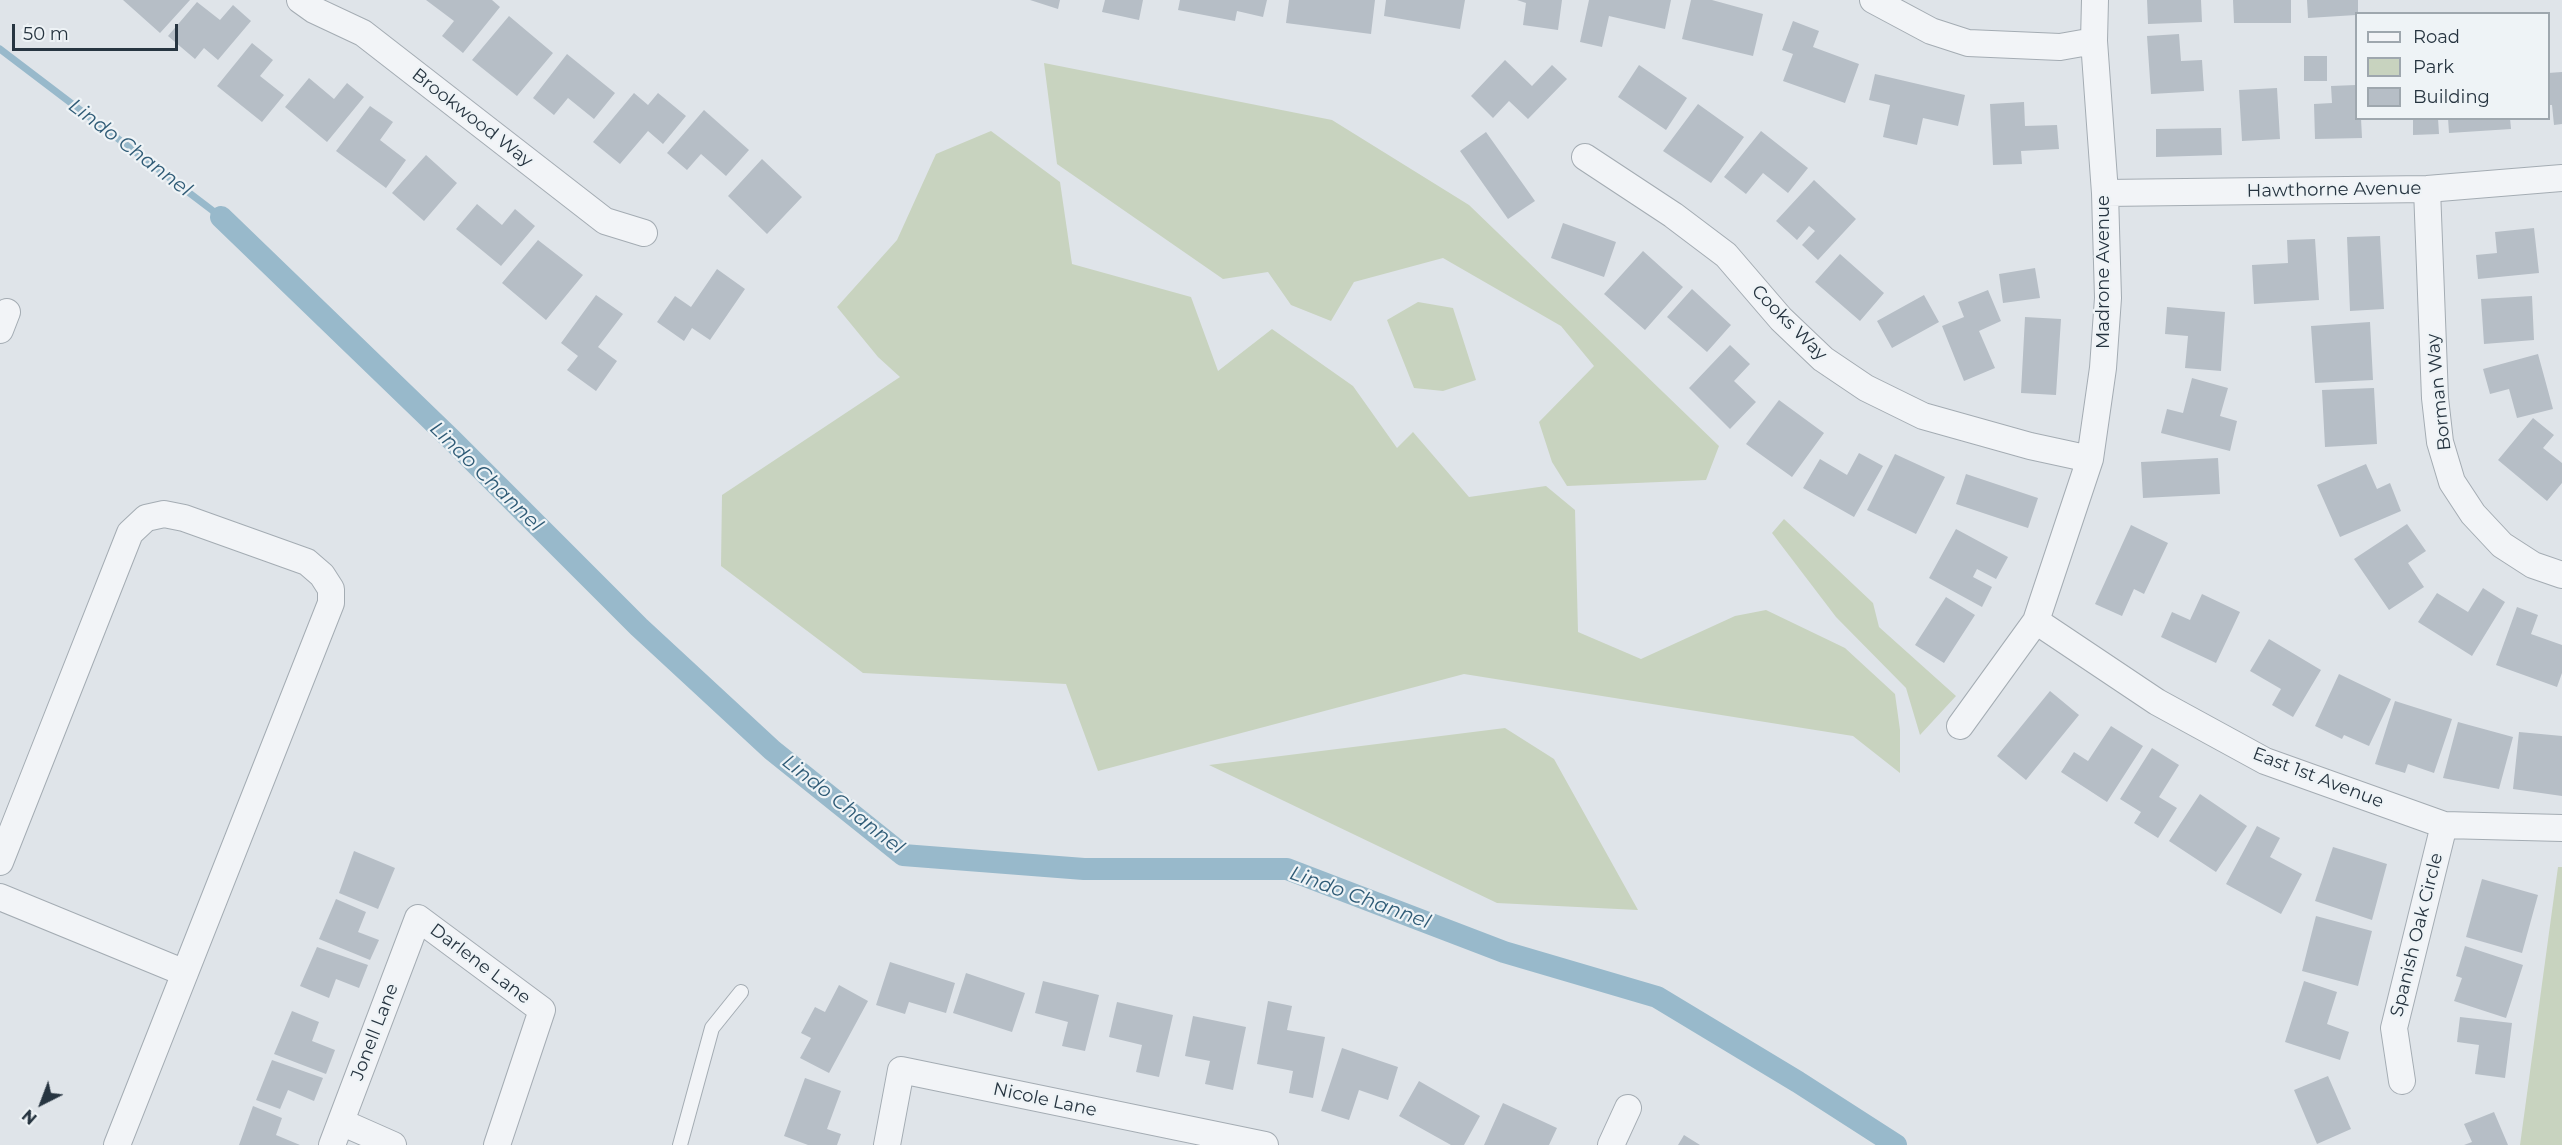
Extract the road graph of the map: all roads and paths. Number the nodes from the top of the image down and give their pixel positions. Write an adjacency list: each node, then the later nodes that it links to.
1 (300, 0): 9 (street, Brookwood Way)
2 (1873, 0): 4 (street)
3 (2095, 0): 4 (street, Madrone Avenue)
4 (2094, 41): 8 (street, Madrone Avenue)
5 (1585, 157): 10 (street, Cooks Way)
6 (2562, 178): 7 (street, Hawthorne Avenue)
7 (2427, 189): 8 (street, Hawthorne Avenue); 11 (street, Borman Way)
8 (2105, 194): 10 (street, Madrone Avenue)
9 (644, 232)
10 (2090, 459): 12 (street, Madrone Avenue)
11 (2562, 575)
12 (2036, 621): 13 (street, Madrone Avenue); 14 (street, East 1st Avenue)
13 (1960, 726)
14 (2444, 825): 15 (street, East 1st Avenue); 21 (street, Spanish Oak Circle)
15 (2562, 828)
16 (0, 862): 19 (street)
17 (0, 897): 19 (street)
18 (418, 918): 23 (street, Jonell Lane); 26 (street, Darlene Lane)
19 (185, 973): 24 (street)
20 (741, 992): 27 (lane)
21 (2402, 1080)
22 (1628, 1108): 30 (street)
23 (337, 1134): 25 (street)
24 (117, 1145)
25 (393, 1145)
26 (497, 1145)
27 (681, 1145)
28 (886, 1145): 29 (street, Nicole Lane)
29 (1265, 1145)
30 (1611, 1145)

